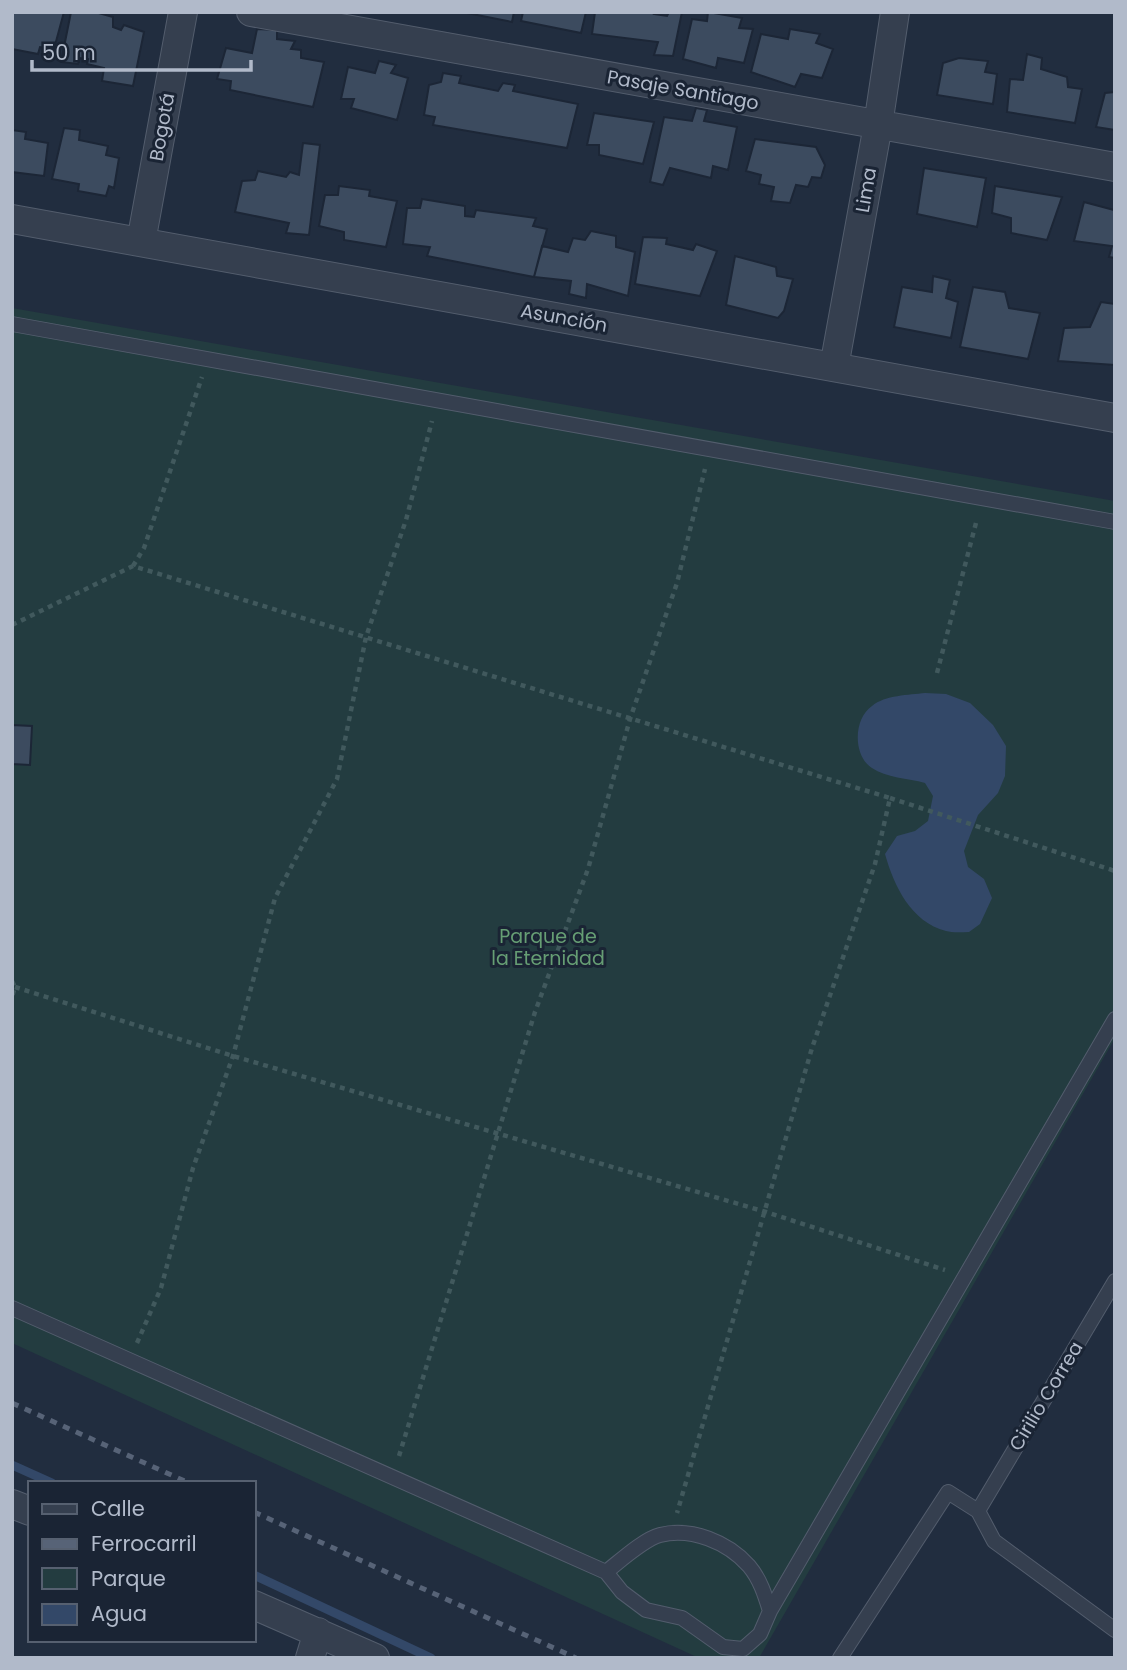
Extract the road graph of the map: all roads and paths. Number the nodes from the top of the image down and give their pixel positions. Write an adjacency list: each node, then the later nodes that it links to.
1 (183, 12): 7 (street, Bogotá)
2 (251, 12): 4 (street, Pasaje Santiago)
3 (895, 12): 4 (street, Lima)
4 (878, 125): 5 (street, Pasaje Santiago); 10 (street, Lima)
5 (1115, 167)
6 (12, 219): 7 (street, Asunción)
7 (141, 242): 10 (street, Asunción)
8 (12, 324): 9 (lane)
9 (209, 359): 11 (lane); 16 (path)
10 (835, 366): 12 (street, Asunción)
11 (438, 400): 13 (lane); 18 (path)
12 (1115, 418)
13 (709, 449): 14 (lane); 20 (path)
14 (983, 498): 15 (lane); 19 (path)
15 (1115, 522)
16 (132, 566): 17 (path); 18 (path)
17 (12, 625)
18 (366, 637): 20 (path); 27 (path)
19 (937, 673)
20 (630, 719): 21 (path); 28 (path)
21 (890, 798): 22 (path); 29 (path)
22 (1115, 871)
23 (12, 981): 24 (path)
24 (15, 987): 25 (path); 27 (path)
25 (12, 998)
26 (1115, 1019): 30 (lane)
27 (233, 1056): 28 (path); 33 (path)
28 (499, 1132): 29 (path); 34 (path)
29 (766, 1212): 30 (path); 38 (path)
30 (965, 1277): 41 (lane)
31 (1115, 1281): 37 (lane, Cirilio Correa)
32 (12, 1308): 33 (lane)
33 (130, 1360): 34 (lane)
34 (392, 1477): 39 (lane)
35 (12, 1503): 36 (street)
36 (28, 1510)
37 (978, 1511): 42 (lane); 45 (lane)
38 (671, 1534): 39 (lane); 41 (lane)
39 (606, 1572): 41 (lane)
40 (256, 1606): 43 (street)
41 (770, 1611)
42 (1115, 1630)
43 (314, 1645): 44 (street)
44 (375, 1658)
45 (840, 1658)

